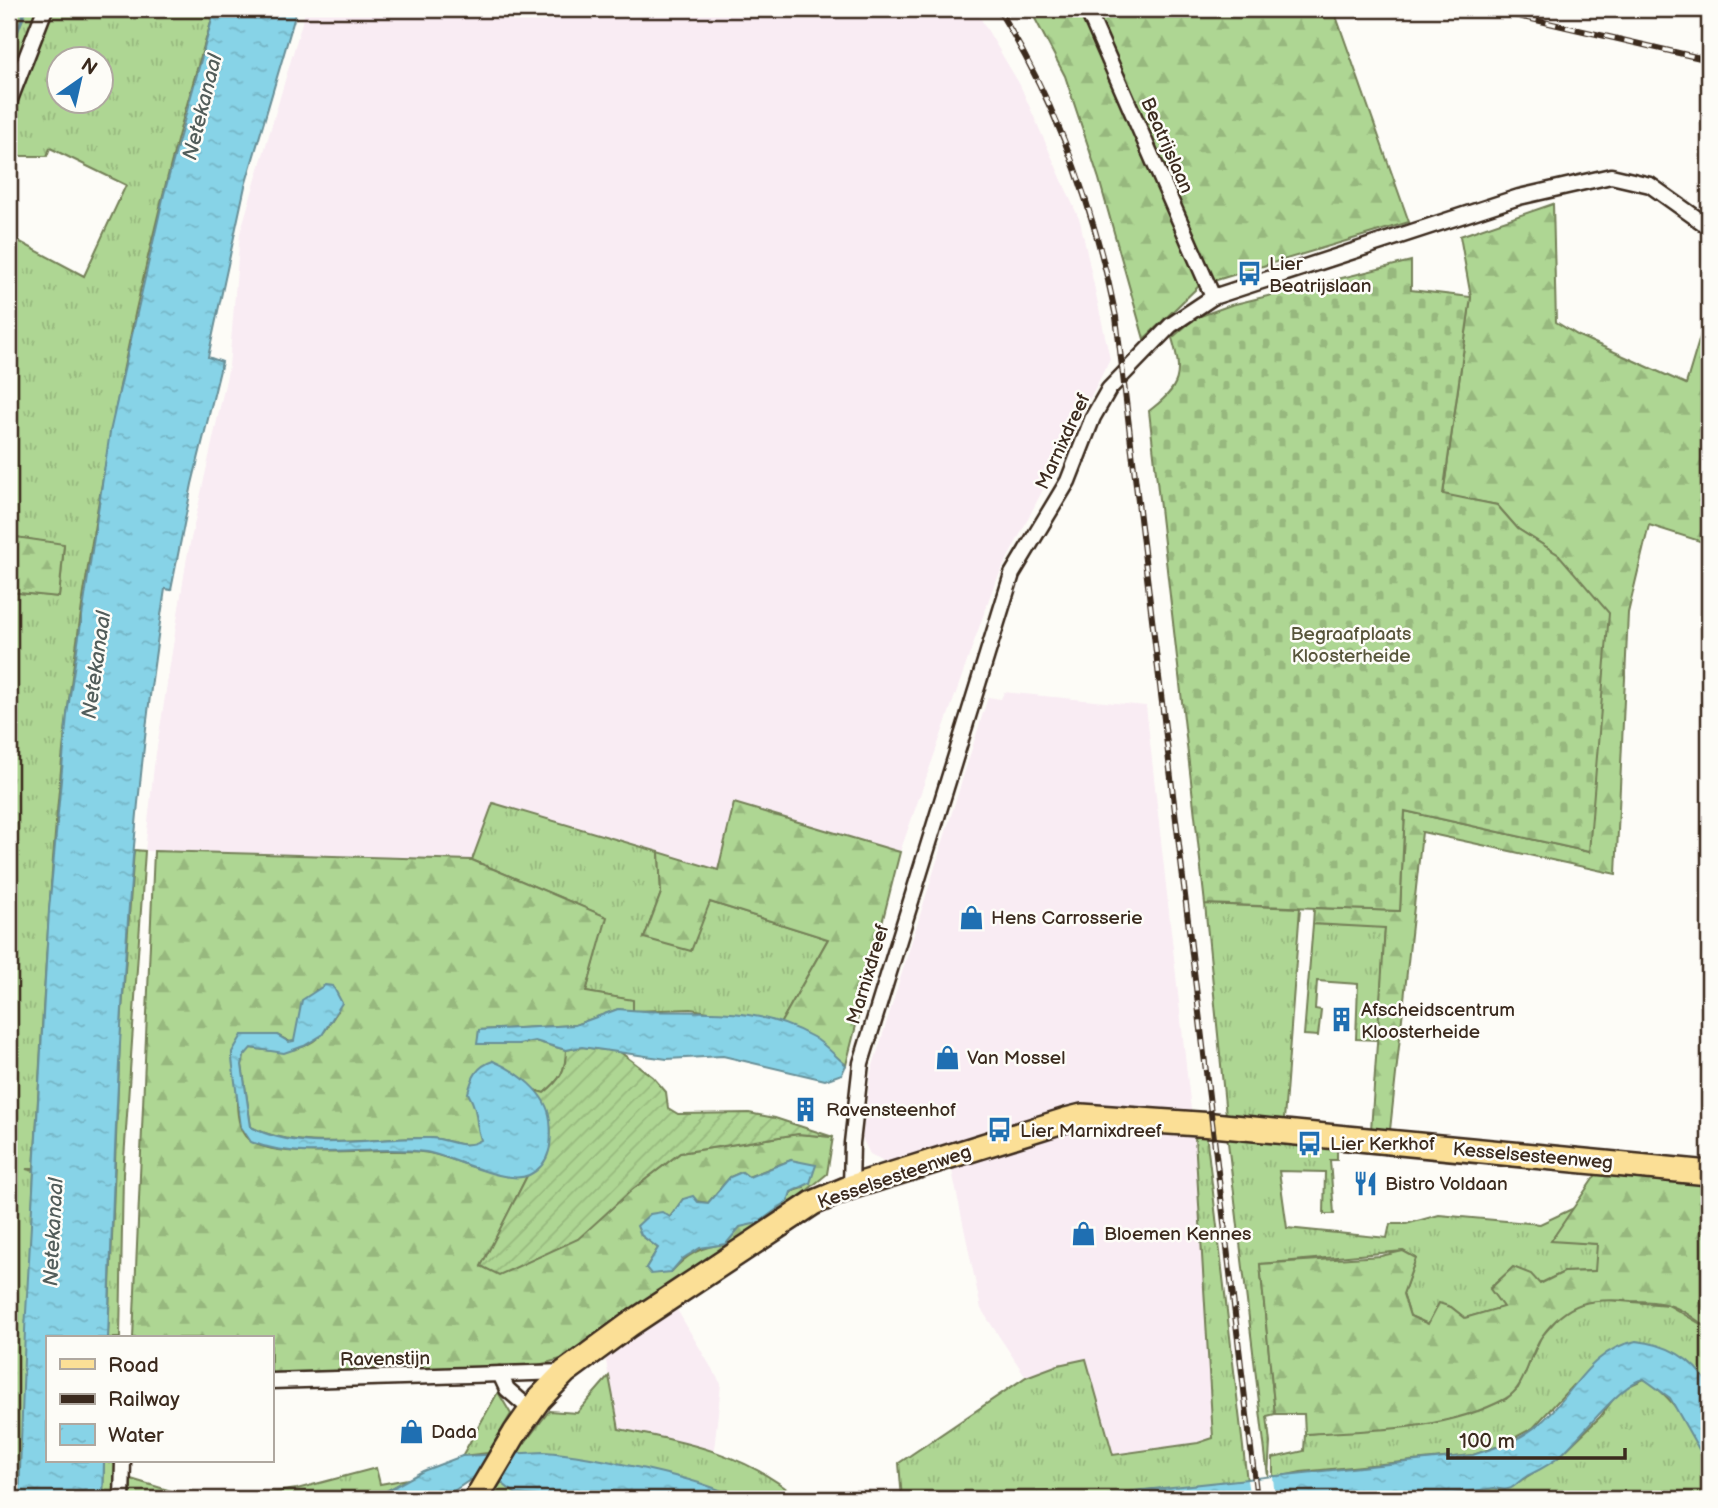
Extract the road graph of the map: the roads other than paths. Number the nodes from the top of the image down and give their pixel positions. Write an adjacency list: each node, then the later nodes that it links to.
1 (45, 9): 3 (street)
2 (1087, 9): 5 (street, Beatrijslaan)
3 (9, 102)
4 (1709, 228): 5 (street, Marnixdreef)
5 (1213, 297): 7 (street, Marnixdreef)
6 (1709, 1173): 7 (main road, Kesselsesteenweg)
7 (851, 1187): 8 (main road, Kesselsesteenweg)
8 (565, 1373): 9 (street, Ravenstijn); 11 (main road, Kesselsesteenweg)
9 (500, 1374): 10 (street, Ravenstijn); 11 (street)
10 (273, 1381)
11 (531, 1410): 13 (main road, Kesselsesteenweg)
12 (123, 1462): 14 (street)
13 (478, 1496)
14 (122, 1499)

